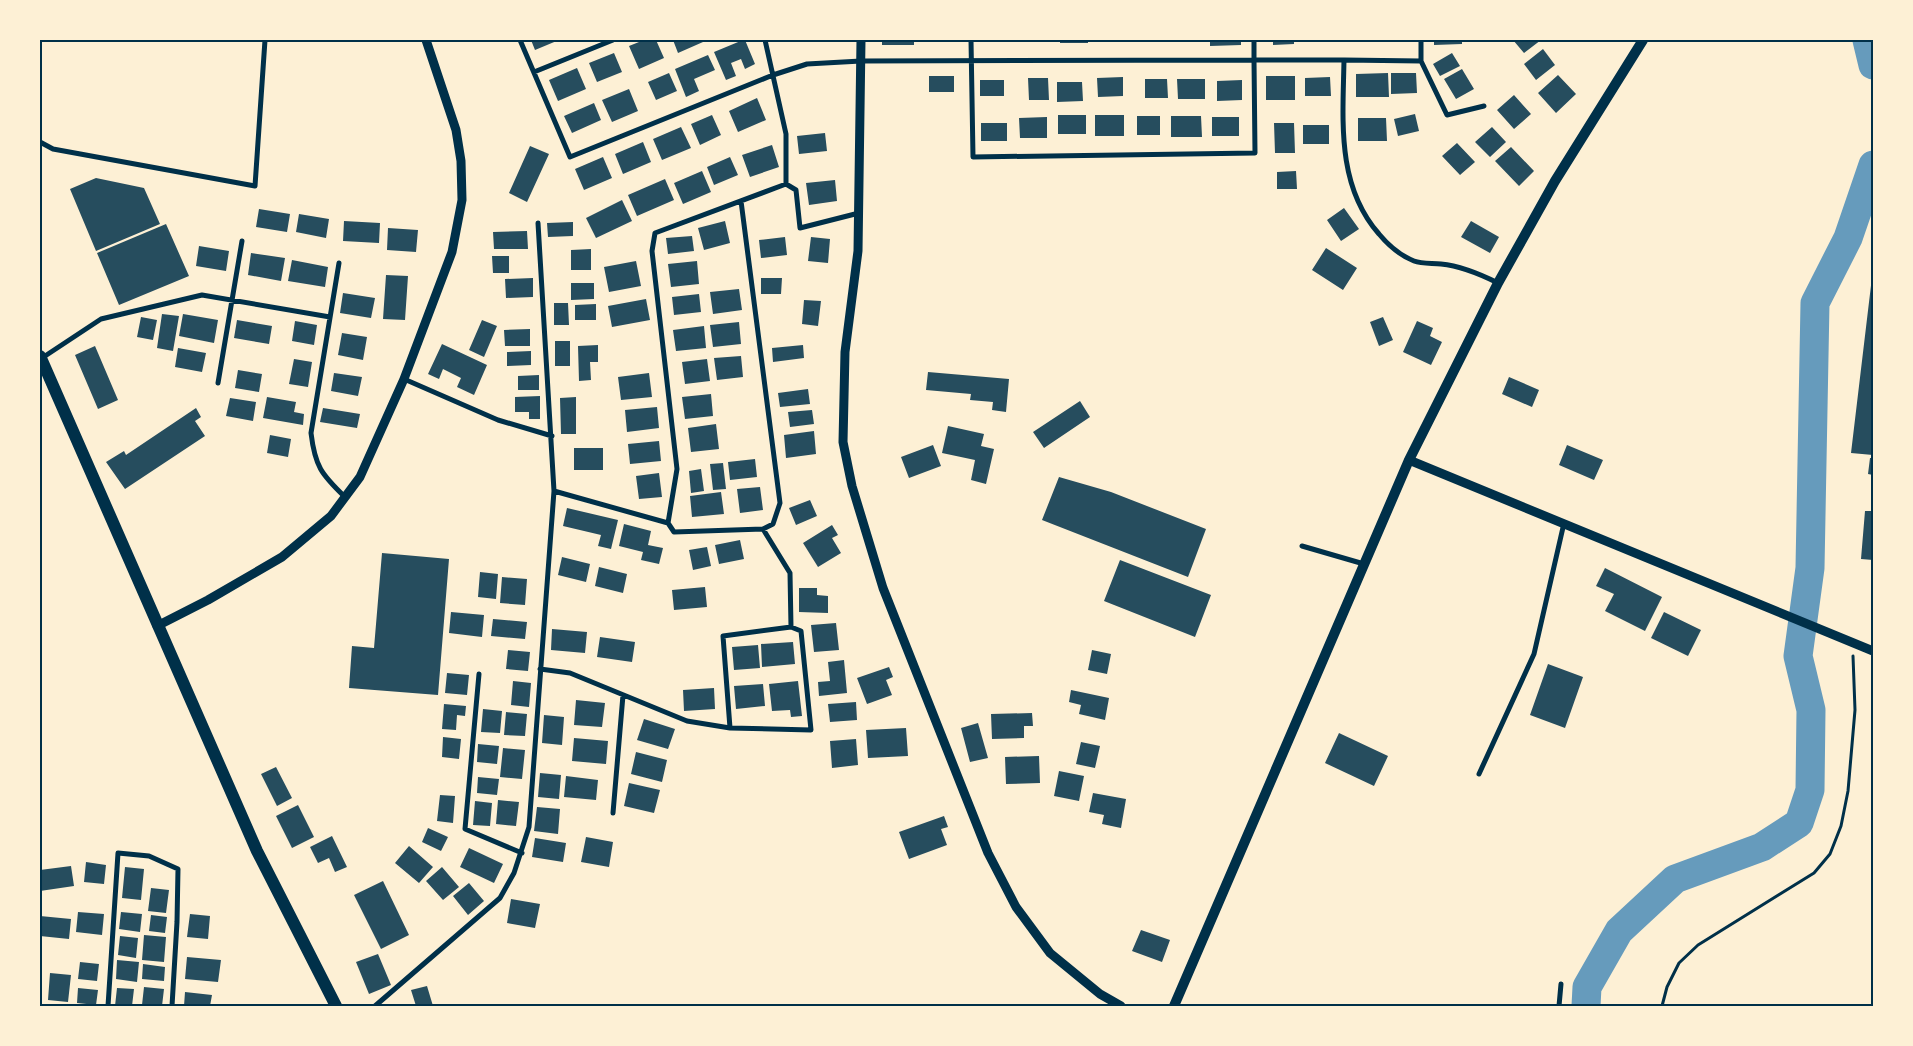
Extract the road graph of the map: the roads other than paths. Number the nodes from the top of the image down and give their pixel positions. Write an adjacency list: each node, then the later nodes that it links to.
1 (265, 40): 19 (street)
2 (426, 40): 30 (street)
3 (520, 40): 16 (street)
4 (613, 40): 16 (street)
5 (765, 40): 17 (street)
6 (862, 40): 13 (street)
7 (971, 40): 15 (street)
8 (1254, 40): 11 (street)
9 (1421, 40): 14 (street)
10 (1643, 40): 26 (main road)
11 (1254, 60): 12 (street); 15 (street); 15 (street)
12 (1344, 60): 14 (street); 26 (street)
13 (862, 61): 15 (street); 17 (street); 22 (street)
14 (1421, 61): 18 (street)
15 (971, 62)
16 (534, 72): 17 (street)
17 (772, 74): 20 (street)
18 (1484, 106)
19 (40, 142)
20 (786, 184): 21 (street); 22 (street)
21 (741, 201): 36 (street); 38 (street)
22 (859, 214): 56 (street)
23 (538, 223): 32 (street)
24 (242, 241): 27 (street)
25 (340, 263): 28 (street)
26 (1498, 283): 33 (main road)
27 (232, 300): 28 (street); 29 (street); 31 (street)
28 (330, 317): 35 (street)
29 (41, 357): 41 (main road)
30 (404, 379): 32 (street); 35 (street)
31 (218, 382)
32 (552, 436): 34 (street)
33 (1409, 460): 37 (street); 40 (main road)
34 (554, 491): 36 (street); 44 (street)
35 (345, 497): 41 (street)
36 (668, 523): 38 (street)
37 (1564, 524): 43 (street); 48 (street)
38 (763, 529): 42 (street)
39 (1302, 546): 40 (street)
40 (1364, 564): 57 (main road)
41 (157, 626): 54 (main road)
42 (791, 627): 47 (street); 47 (street)
43 (1873, 651)
44 (540, 669): 46 (street); 50 (street)
45 (480, 674): 50 (street)
46 (624, 695): 47 (street); 49 (street)
47 (730, 728)
48 (1479, 774)
49 (613, 813)
50 (522, 853): 55 (street)
51 (1560, 984): 58 (street)
52 (108, 1006): 53 (street)
53 (172, 1006)
54 (336, 1006)
55 (376, 1006)
56 (1121, 1006)
57 (1174, 1006)
58 (1559, 1006)

